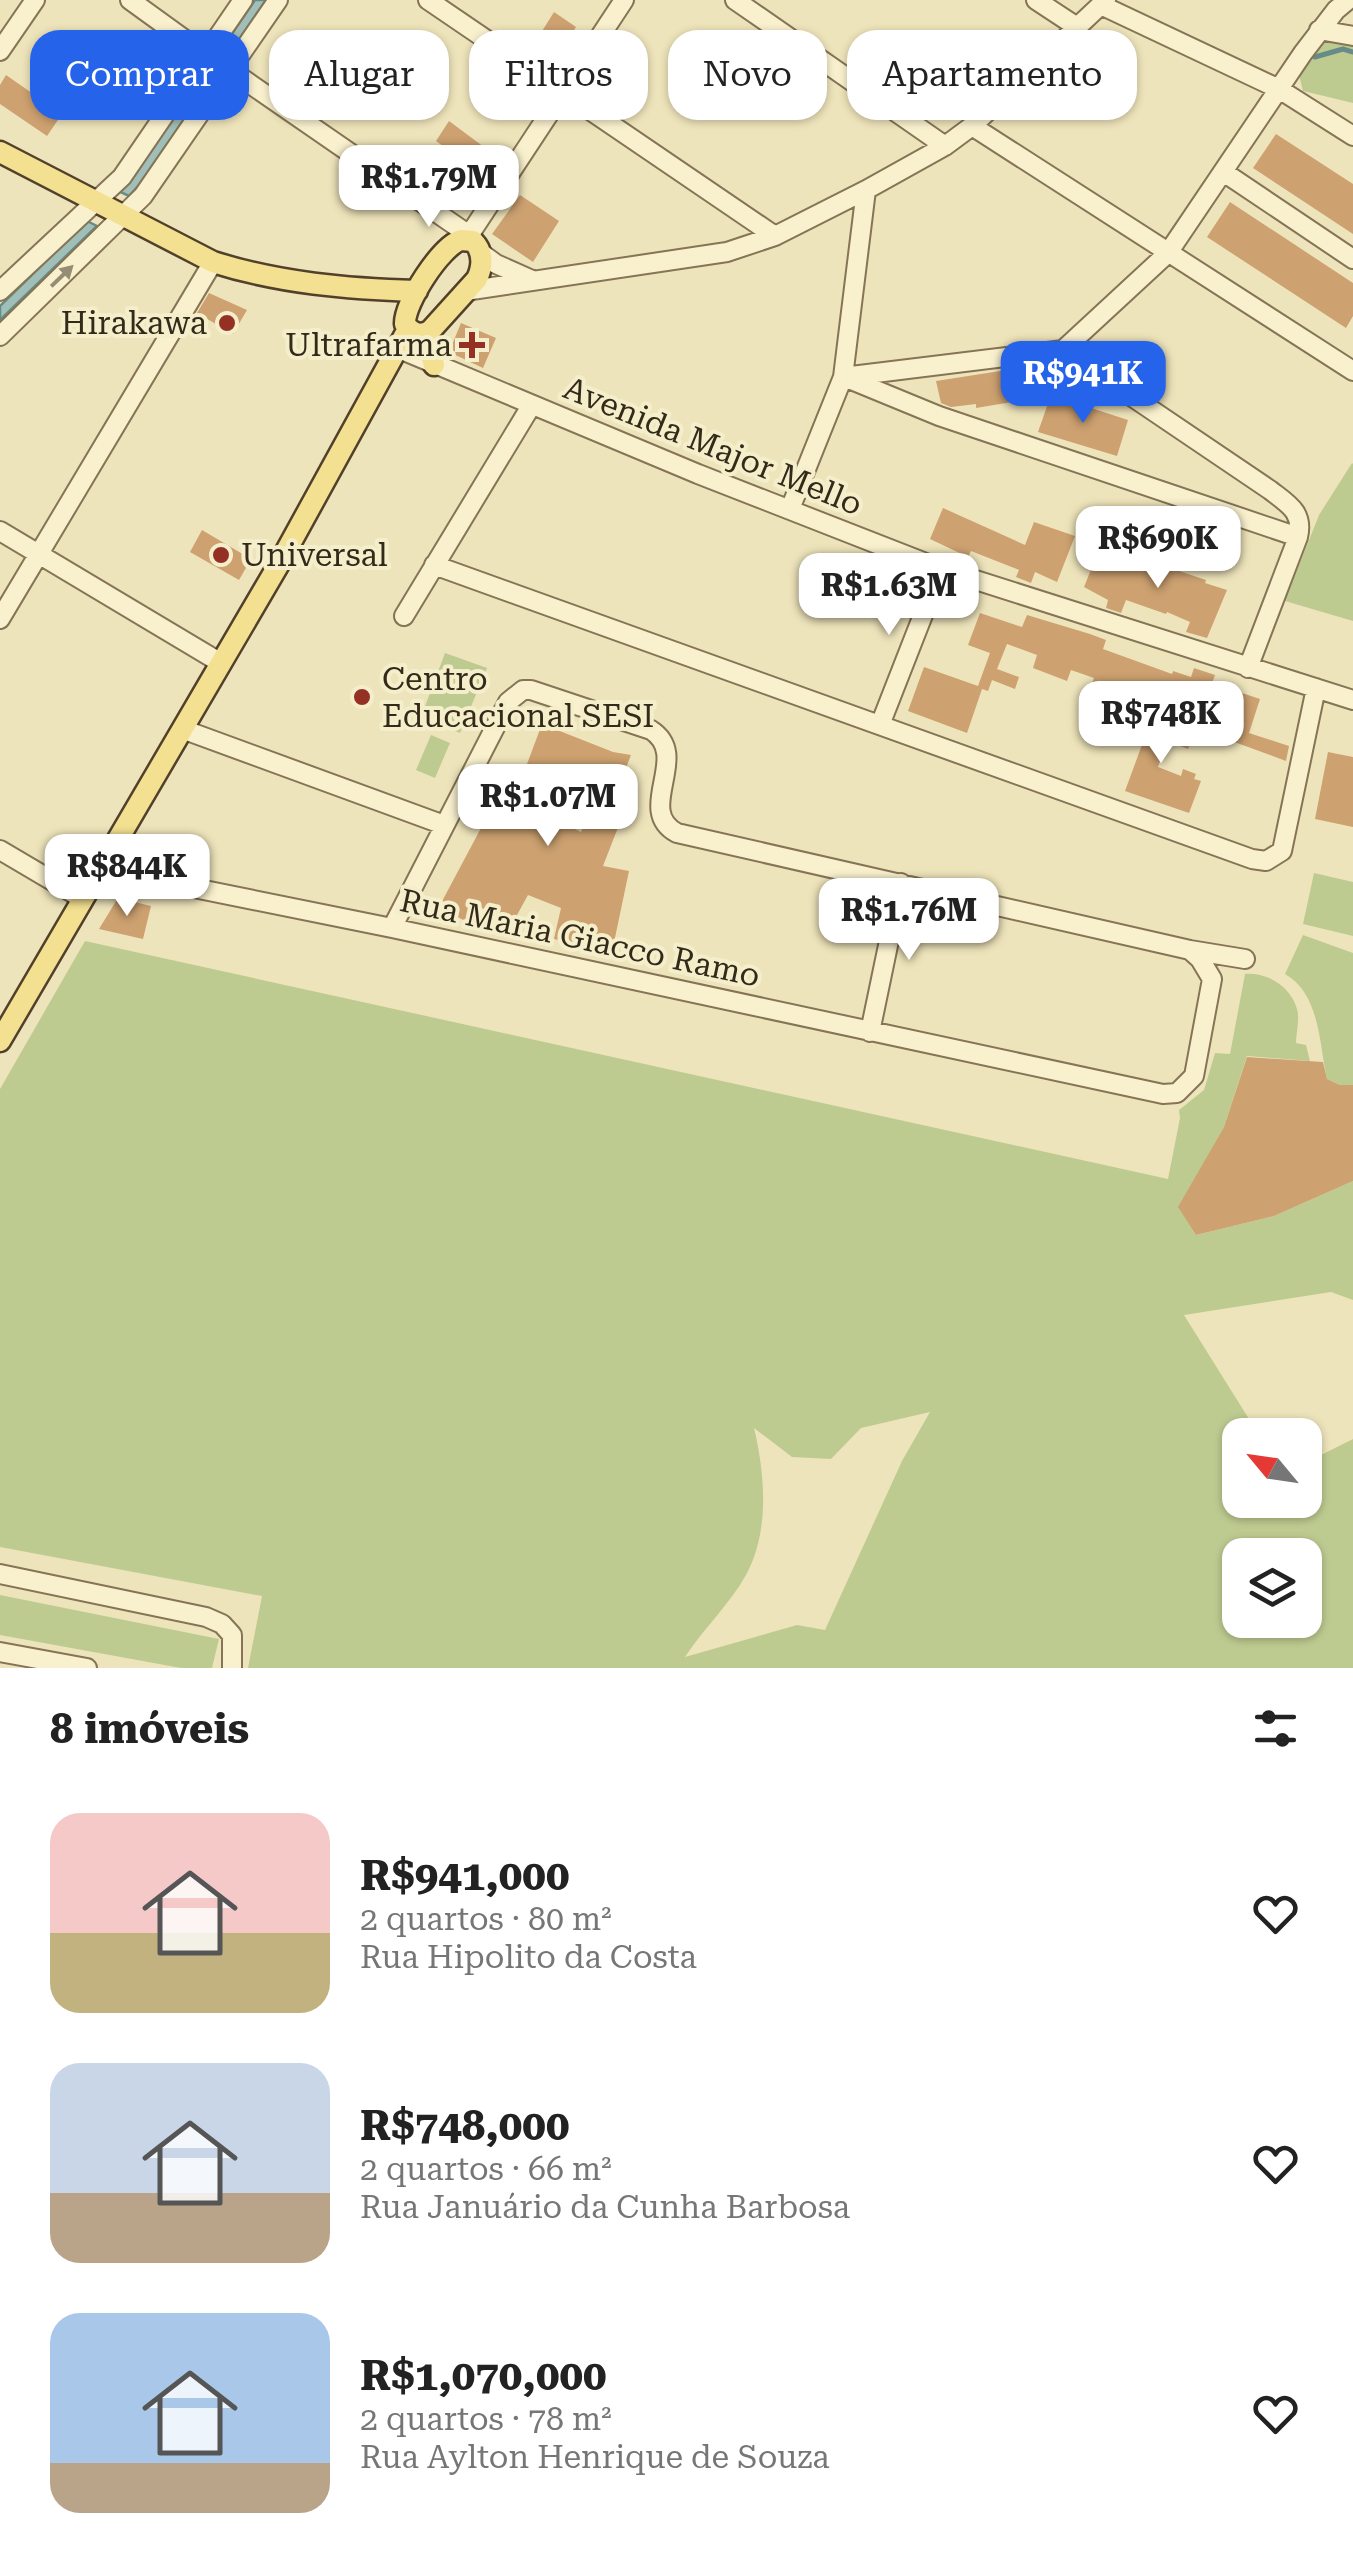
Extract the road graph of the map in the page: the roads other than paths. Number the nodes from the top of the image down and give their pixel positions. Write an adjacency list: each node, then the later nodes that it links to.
1 (36, 0): 19 (street)
2 (130, 0): 12 (street)
3 (243, 0): 13 (street)
4 (278, 0): 18 (street)
5 (428, 0): 14 (street)
6 (624, 0): 15 (street)
7 (735, 0): 28 (street)
8 (1036, 0): 11 (street)
9 (1348, 0): 16 (street)
10 (1104, 2): 11 (street); 21 (street)
11 (1077, 27): 26 (street)
12 (171, 30)
13 (223, 30)
14 (472, 30)
15 (604, 30)
16 (1320, 30): 17 (street); 21 (street)
17 (1353, 36)
18 (249, 42)
19 (0, 51)
20 (249, 84): 35 (street)
21 (1279, 89): 27 (street); 30 (street)
22 (161, 120): 32 (street)
23 (195, 120): 33 (street)
24 (547, 120): 35 (street)
25 (605, 120): 34 (street)
26 (972, 126): 28 (street); 36 (street)
27 (1353, 136)
28 (944, 146): 31 (street)
29 (0, 152): 32 (main road)
30 (1225, 173): 36 (street); 37 (street)
31 (866, 190): 34 (street); 50 (street)
32 (95, 200): 33 (main road); 42 (street)
33 (124, 215): 38 (main road); 45 (street, one-way to 33)
34 (774, 236): 39 (street)
35 (472, 242): 39 (street); 41 (main road); 43 (main road)
36 (1168, 254): 47 (street); 49 (street)
37 (1353, 258)
38 (213, 262): 40 (main road); 55 (street)
39 (532, 280): 43 (street)
40 (350, 289): 41 (main road); 44 (main road)
41 (416, 290): 44 (main road)
42 (0, 291)
43 (465, 291): 44 (main road)
44 (412, 325): 46 (main road); 48 (main road)
45 (0, 336)
46 (397, 348): 48 (street, Avenida Major Mello); 60 (main road)
47 (1063, 350): 50 (street); 54 (street)
48 (434, 364): 51 (street, Avenida Major Mello)
49 (1353, 371)
50 (844, 377): 52 (street); 54 (street)
51 (532, 406): 52 (street, Avenida Major Mello); 56 (street)
52 (790, 509): 57 (street, Avenida Major Mello)
53 (0, 532): 55 (street)
54 (1298, 536): 61 (street)
55 (38, 554): 59 (street); 60 (street)
56 (434, 565): 58 (street); 64 (street)
57 (942, 569): 61 (street, Avenida Major Mello); 64 (street)
58 (404, 616)
59 (0, 620)
60 (221, 663): 65 (main road)
61 (1248, 668): 62 (street, Avenida Major Mello)
62 (1316, 688): 63 (street, Avenida Major Mello); 64 (street)
63 (1353, 700)
64 (880, 725)
65 (182, 729): 66 (street); 68 (main road)
66 (444, 824): 69 (street); 71 (street)
67 (0, 850): 70 (street)
68 (100, 870): 70 (main road); 71 (street, Rua Maria Giacco Ramo)
69 (901, 883): 72 (street); 74 (street)
70 (83, 898): 75 (main road)
71 (392, 928): 74 (street, Rua Maria Giacco Ramo)
72 (1190, 950): 73 (street); 73 (street)
73 (1212, 978): 74 (street, Rua Maria Giacco Ramo)
74 (870, 1032)
75 (0, 1042)
76 (0, 1574): 79 (street)
77 (0, 1652): 78 (street)
78 (87, 1668)
79 (232, 1668)

